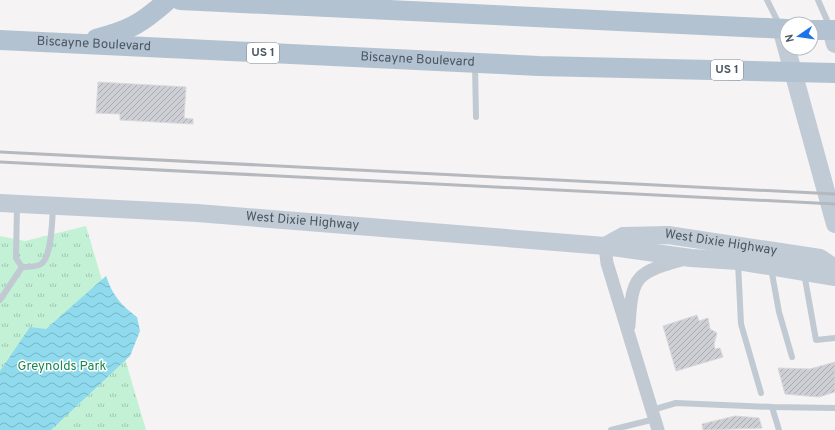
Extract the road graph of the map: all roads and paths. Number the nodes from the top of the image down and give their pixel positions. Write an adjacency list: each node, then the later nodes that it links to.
1 (168, 0): 10 (main road)
2 (180, 0): 6 (main road)
3 (767, 0): 5 (lane)
4 (818, 0): 8 (lane)
5 (779, 20)
6 (779, 29)
7 (819, 32): 8 (main road)
8 (834, 35)
9 (0, 40): 10 (main road, Biscayne Boulevard / US 1)
10 (78, 44): 12 (main road, Biscayne Boulevard / US 1)
11 (789, 56): 13 (street)
12 (475, 63): 13 (main road, Biscayne Boulevard / US 1); 15 (lane)
13 (792, 72): 14 (main road, Biscayne Boulevard / US 1); 18 (street)
14 (835, 73)
15 (476, 117)
16 (8, 203): 17 (street, West Dixie Highway); 22 (lane)
17 (53, 205): 19 (street, West Dixie Highway); 22 (lane)
18 (835, 224)
19 (605, 246): 20 (street, West Dixie Highway); 24 (street, West Dixie Highway); 28 (street)
20 (691, 258): 21 (street, West Dixie Highway); 28 (street)
21 (738, 261): 23 (street, West Dixie Highway); 31 (lane)
22 (22, 267): 27 (lane)
23 (771, 267): 25 (street, West Dixie Highway); 30 (lane)
24 (835, 268)
25 (804, 272): 26 (street, West Dixie Highway); 29 (lane)
26 (835, 277)
27 (0, 300)
28 (629, 334): 34 (street)
29 (835, 338)
30 (792, 356)
31 (761, 393)
32 (772, 407): 33 (lane); 34 (lane); 36 (lane)
33 (835, 408)
34 (655, 420): 35 (lane)
35 (610, 430)
36 (779, 430)

